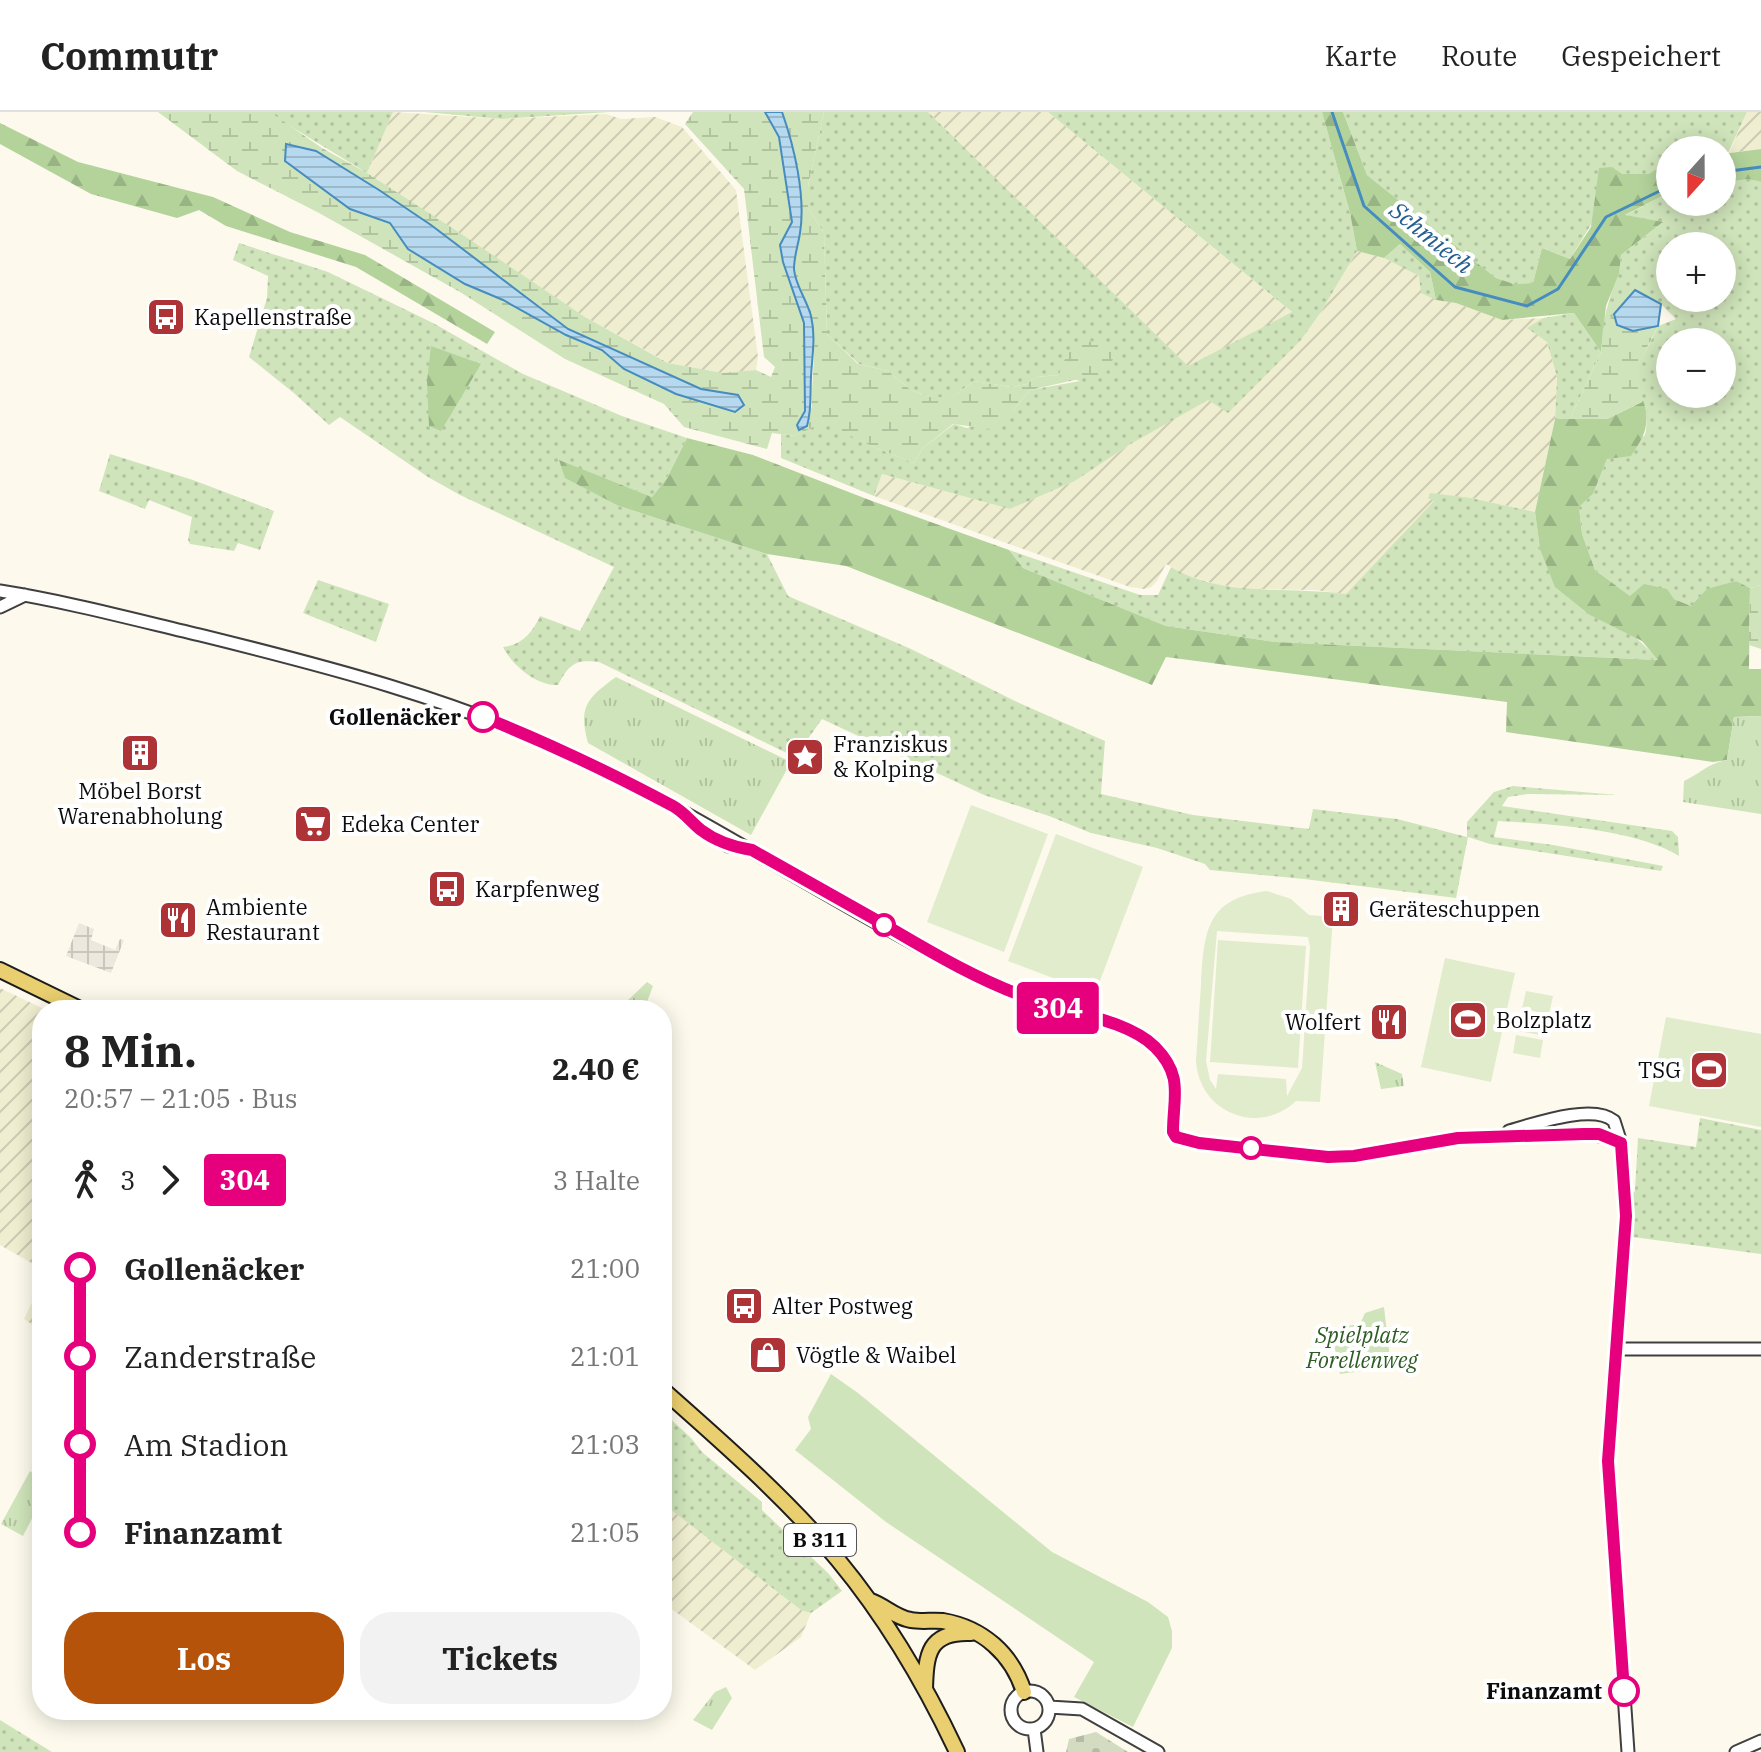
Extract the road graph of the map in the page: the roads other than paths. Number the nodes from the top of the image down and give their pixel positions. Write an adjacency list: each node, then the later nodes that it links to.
1 (0, 591): 2 (street)
2 (25, 595): 3 (street); 6 (street)
3 (0, 607)
4 (0, 970): 5 (main road)
5 (62, 1000)
6 (1489, 1136): 7 (street); 7 (street)
7 (1621, 1143): 8 (street)
8 (1616, 1349): 9 (street); 21 (street)
9 (1761, 1349)
10 (672, 1398): 11 (main road, B 311)
11 (871, 1601): 12 (main road); 13 (main road, B 311)
12 (977, 1633): 13 (main road); 14 (main road)
13 (925, 1690): 18 (main road, B 311)
14 (1024, 1692): 15 (street); 16 (street)
15 (1049, 1707): 16 (street); 20 (street)
16 (1034, 1729): 19 (street)
17 (1761, 1741): 22 (street)
18 (957, 1752)
19 (1037, 1752)
20 (1158, 1752)
21 (1628, 1752)
22 (1736, 1752)

